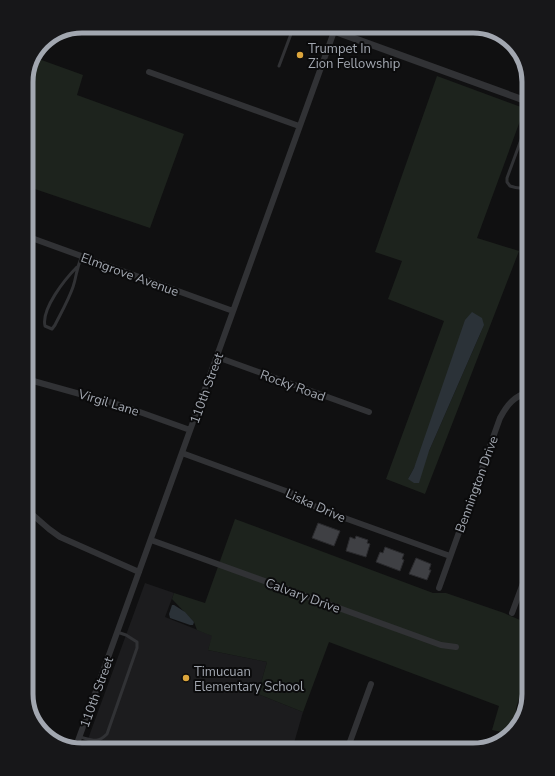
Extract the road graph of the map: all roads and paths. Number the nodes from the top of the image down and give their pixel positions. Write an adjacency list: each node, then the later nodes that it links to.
1 (291, 33): 4 (lane)
2 (334, 33): 7 (street, 110th Street)
3 (346, 33): 6 (street)
4 (279, 66)
5 (149, 72): 7 (street)
6 (522, 99)
7 (299, 126): 13 (street, 110th Street)
8 (522, 137): 9 (lane)
9 (522, 188)
10 (33, 238): 11 (street, Elmgrove Avenue)
11 (82, 256): 12 (lane); 13 (street, Elmgrove Avenue)
12 (77, 267): 12 (lane)
13 (233, 311): 14 (street, 110th Street)
14 (217, 357): 17 (street, Rocky Road); 18 (street, 110th Street)
15 (33, 381): 18 (street, Virgil Lane)
16 (522, 394): 22 (street, Bennington Drive)
17 (369, 412)
18 (190, 430): 19 (street, 110th Street)
19 (182, 454): 21 (street, 110th Street); 22 (street, Liska Drive)
20 (33, 515): 23 (street)
21 (151, 540): 23 (street, 110th Street); 28 (street, Calvary Drive)
22 (450, 556): 25 (street, Bennington Drive)
23 (139, 572): 27 (street, 110th Street)
24 (522, 586): 26 (street)
25 (439, 588)
26 (512, 613)
27 (117, 632): 30 (street, 110th Street); 30 (lane)
28 (456, 647)
29 (370, 684): 32 (street)
30 (80, 737): 31 (street, 110th Street)
31 (78, 743)
32 (349, 743)

